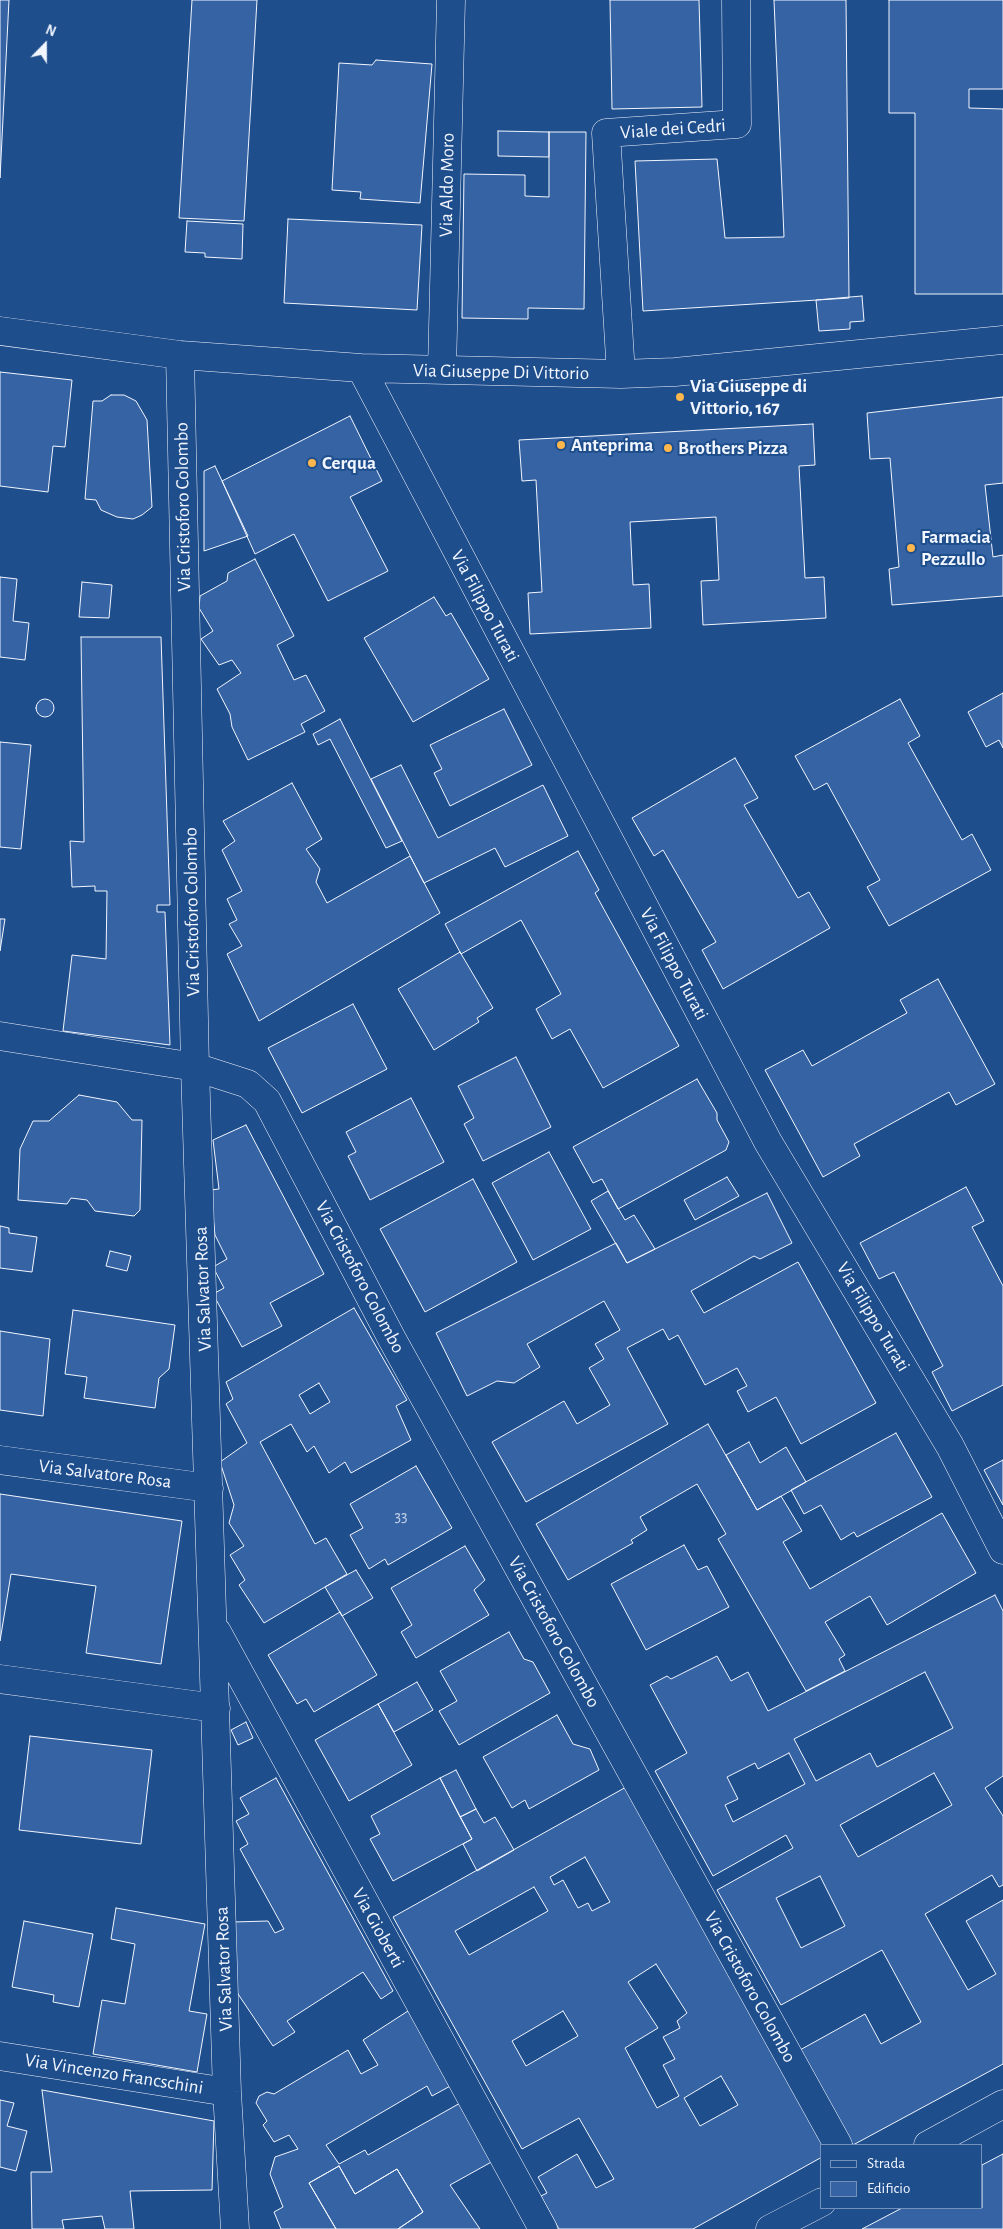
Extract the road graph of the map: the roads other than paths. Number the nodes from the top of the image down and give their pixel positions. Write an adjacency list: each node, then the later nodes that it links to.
1 (451, 0): 7 (street, Via Aldo Moro)
2 (736, 0): 8 (street, Viale dei Cedri)
3 (0, 331): 5 (street, Via Giuseppe Di Vittorio)
4 (1003, 340): 8 (street, Via Giuseppe Di Vittorio)
5 (180, 356): 6 (street, Via Giuseppe Di Vittorio); 10 (street, Via Cristoforo Colombo)
6 (361, 368): 7 (street, Via Giuseppe Di Vittorio); 13 (street, Via Filippo Turati)
7 (442, 370): 8 (street, Via Giuseppe Di Vittorio)
8 (621, 374)
9 (0, 1036): 10 (street)
10 (195, 1066): 12 (street, Via Salvator Rosa); 20 (street, Via Cristoforo Colombo)
11 (0, 1460): 12 (street, Via Salvatore Rosa)
12 (209, 1488): 14 (street, Via Salvator Rosa)
13 (1003, 1550)
14 (214, 1626): 16 (street, Via Salvator Rosa); 24 (street, Via Gioberti)
15 (0, 1678): 16 (street)
16 (216, 1708): 18 (street, Via Salvator Rosa)
17 (0, 2056): 18 (street, Via Vincenzo Francschini)
18 (227, 2092): 23 (street, Via Salvator Rosa)
19 (1003, 2104): 21 (street)
20 (837, 2144)
21 (930, 2144)
22 (820, 2203): 25 (street)
23 (235, 2229)
24 (543, 2229)
25 (770, 2229)

